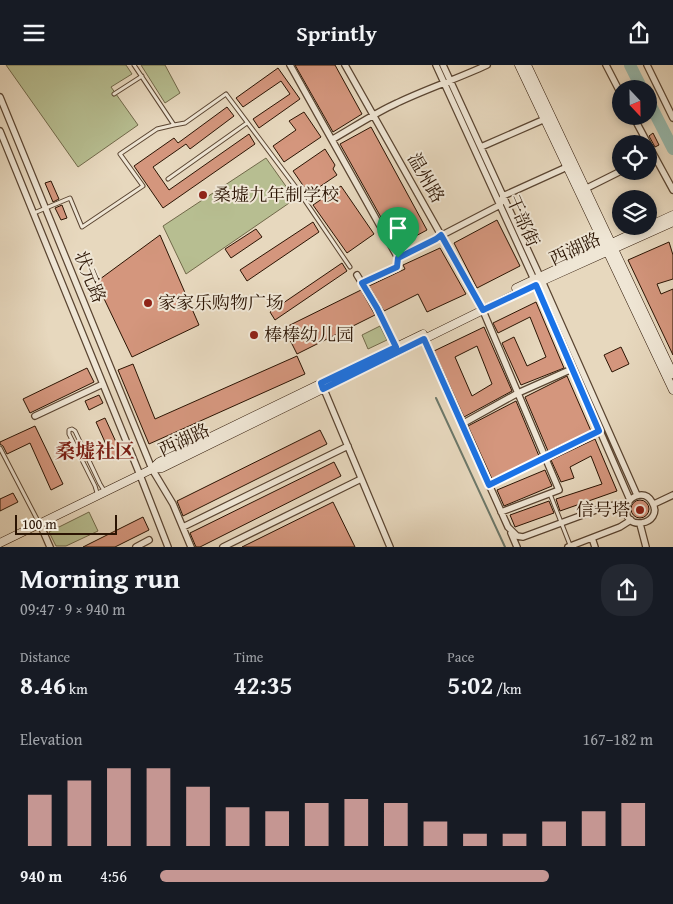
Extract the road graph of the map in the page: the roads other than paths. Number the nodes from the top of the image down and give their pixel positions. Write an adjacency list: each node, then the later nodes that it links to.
1 (134, 65): 11 (lane)
2 (290, 65): 22 (street)
3 (345, 65): 16 (street, 温州路)
4 (436, 65): 13 (street, 干部街)
5 (443, 65): 13 (street, 干部街)
6 (486, 65): 13 (street)
7 (519, 65): 18 (main road)
8 (527, 65): 28 (main road)
9 (606, 65): 12 (street)
10 (647, 65): 17 (street)
11 (142, 76): 14 (lane); 20 (lane)
12 (614, 80)
13 (447, 83): 16 (street); 23 (street, 干部街); 31 (street, 干部街)
14 (114, 95)
15 (0, 97): 32 (street, 状元路)
16 (373, 116): 22 (street); 37 (street, 温州路)
17 (673, 118)
18 (545, 119): 23 (street); 25 (main road)
19 (247, 123): 20 (lane); 27 (lane); 41 (lane)
20 (174, 125): 32 (lane)
21 (0, 131): 33 (street, 状元路)
22 (333, 139): 40 (street)
23 (481, 147): 30 (street, 干部街)
24 (657, 165): 29 (street)
25 (567, 167): 30 (street); 39 (main road)
26 (612, 176): 28 (street)
27 (168, 179)
28 (585, 189): 39 (main road)
29 (673, 190)
30 (503, 196): 31 (street); 43 (street, 干部街)
31 (500, 205): 37 (street); 43 (street, 干部街)
32 (46, 208): 33 (lane); 60 (street, 状元路)
33 (34, 213): 50 (street, 状元路)
34 (673, 215): 35 (main road, 西湖路)
35 (657, 222)
36 (673, 222): 39 (main road, 西湖路)
37 (441, 235): 40 (street); 45 (street, 温州路)
38 (631, 235): 39 (main road, 西湖路)
39 (609, 247): 43 (main road, 西湖路); 49 (main road); 52 (main road)
40 (398, 258): 44 (street)
41 (350, 267)
42 (357, 275): 44 (street)
43 (538, 280): 45 (main road, 西湖路); 48 (street, 干部街); 66 (street, 干部街)
44 (362, 283): 47 (street)
45 (482, 308): 46 (main road, 西湖路); 47 (main road, 西湖路); 53 (street, 温州路)
46 (424, 339): 51 (main road, 西湖路); 55 (street)
47 (396, 347): 51 (main road, 西湖路)
48 (572, 369): 53 (street); 56 (street, 干部街)
49 (673, 374)
50 (103, 384): 54 (street); 61 (street, 状元路)
51 (322, 386): 57 (street); 60 (main road, 西湖路)
52 (673, 390)
53 (518, 393): 55 (street); 59 (street, 温州路)
54 (35, 416)
55 (462, 424): 63 (street)
56 (599, 431): 59 (street); 68 (street, 干部街)
57 (348, 446): 62 (street); 75 (street)
58 (0, 448): 74 (lane)
59 (545, 458): 63 (street); 65 (street, 温州路)
60 (152, 469): 61 (main road, 西湖路); 75 (street, 状元路)
61 (140, 475): 64 (main road, 西湖路); 84 (street, 状元路)
62 (361, 479): 80 (street); 86 (street)
63 (489, 485): 70 (street)
64 (101, 494): 64 (lane); 74 (main road, 西湖路)
65 (550, 494): 70 (street); 72 (lane)
66 (638, 495): 68 (street); 69 (street)
67 (673, 495): 69 (street)
68 (628, 502): 71 (street); 72 (street)
69 (654, 504): 73 (street)
70 (501, 512): 76 (street)
71 (631, 520): 73 (street); 77 (street)
72 (562, 523): 76 (street); 81 (lane)
73 (640, 523): 89 (street)
74 (40, 524): 78 (main road, 西湖路); 82 (street)
75 (183, 527): 85 (street, 状元路)
76 (508, 527): 87 (street)
77 (592, 537): 81 (street); 88 (street)
78 (1, 540)
79 (149, 540): 83 (street)
80 (387, 546)
81 (569, 546)
82 (50, 547)
83 (136, 547)
84 (168, 547)
85 (191, 547)
86 (223, 547)
87 (517, 547)
88 (595, 547)
89 (646, 547)

